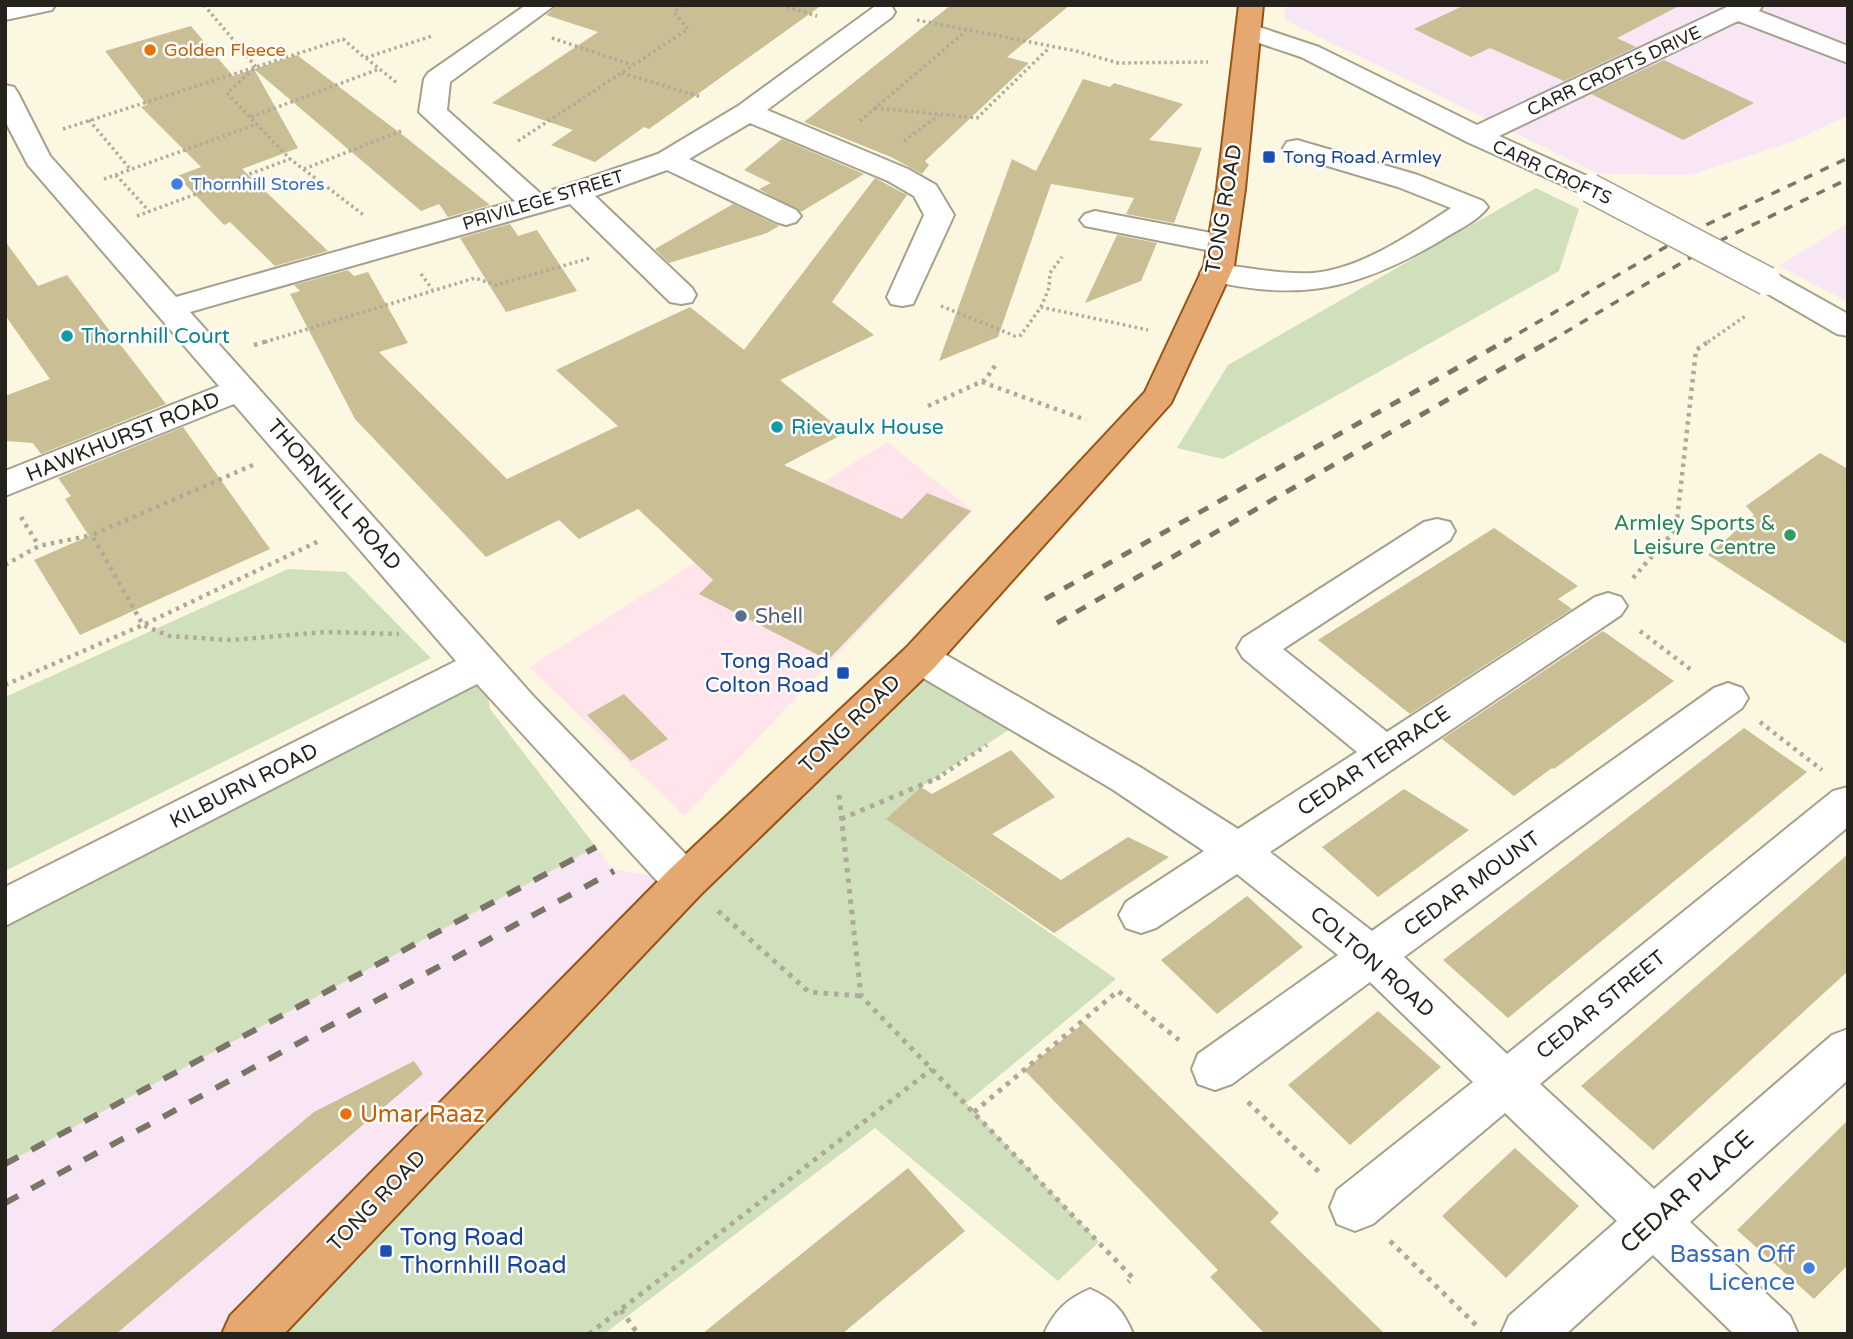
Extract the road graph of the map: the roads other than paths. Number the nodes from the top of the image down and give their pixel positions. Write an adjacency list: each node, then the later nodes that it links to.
1 (43, 5): 5 (street)
2 (543, 5): 15 (street)
3 (1745, 8): 7 (street); 10 (street, CARR CROFTS DRIVE)
4 (883, 12): 9 (street, PRIVILEGE STREET)
5 (5, 13)
6 (1249, 34): 10 (street, CARR CROFTS); 18 (main road, TONG ROAD)
7 (1848, 55)
8 (5, 93): 11 (street, THORNHILL ROAD)
9 (748, 112): 13 (street, PRIVILEGE STREET); 20 (street)
10 (1477, 136): 22 (street, CARR CROFTS, bridge)
11 (17, 144): 21 (street, THORNHILL ROAD)
12 (1297, 148): 18 (street)
13 (668, 160): 14 (street, PRIVILEGE STREET); 16 (street)
14 (576, 193): 15 (street, PRIVILEGE STREET); 19 (street)
15 (535, 204): 21 (street, PRIVILEGE STREET)
16 (786, 216)
17 (1095, 220): 18 (street)
18 (1219, 259): 28 (main road, TONG ROAD)
19 (681, 295)
20 (902, 297)
21 (167, 309): 23 (street, THORNHILL ROAD)
22 (1848, 327)
23 (241, 389): 24 (street, HAWKHURST ROAD); 27 (street, THORNHILL ROAD)
24 (5, 484)
25 (1437, 531): 30 (street)
26 (1608, 606): 30 (street, CEDAR TERRACE)
27 (472, 651): 33 (street, THORNHILL ROAD); 34 (street, KILBURN ROAD)
28 (920, 658): 32 (street, COLTON ROAD); 33 (main road, TONG ROAD)
29 (1728, 698): 36 (street, CEDAR MOUNT)
30 (1386, 753): 32 (street, CEDAR TERRACE)
31 (1848, 803): 39 (street, CEDAR STREET)
32 (1238, 852): 35 (street, CEDAR TERRACE); 36 (street, COLTON ROAD)
33 (684, 881): 42 (main road, TONG ROAD)
34 (5, 908)
35 (1141, 915)
36 (1372, 956): 38 (street, CEDAR MOUNT); 39 (street, COLTON ROAD)
37 (1848, 1050): 41 (street, CEDAR PLACE)
38 (1215, 1069)
39 (1506, 1083): 40 (street, CEDAR STREET); 41 (street, COLTON ROAD)
40 (1355, 1206)
41 (1654, 1222): 43 (street, CEDAR PLACE); 44 (street, COLTON ROAD)
42 (248, 1334)
43 (1527, 1334)
44 (1772, 1334)

